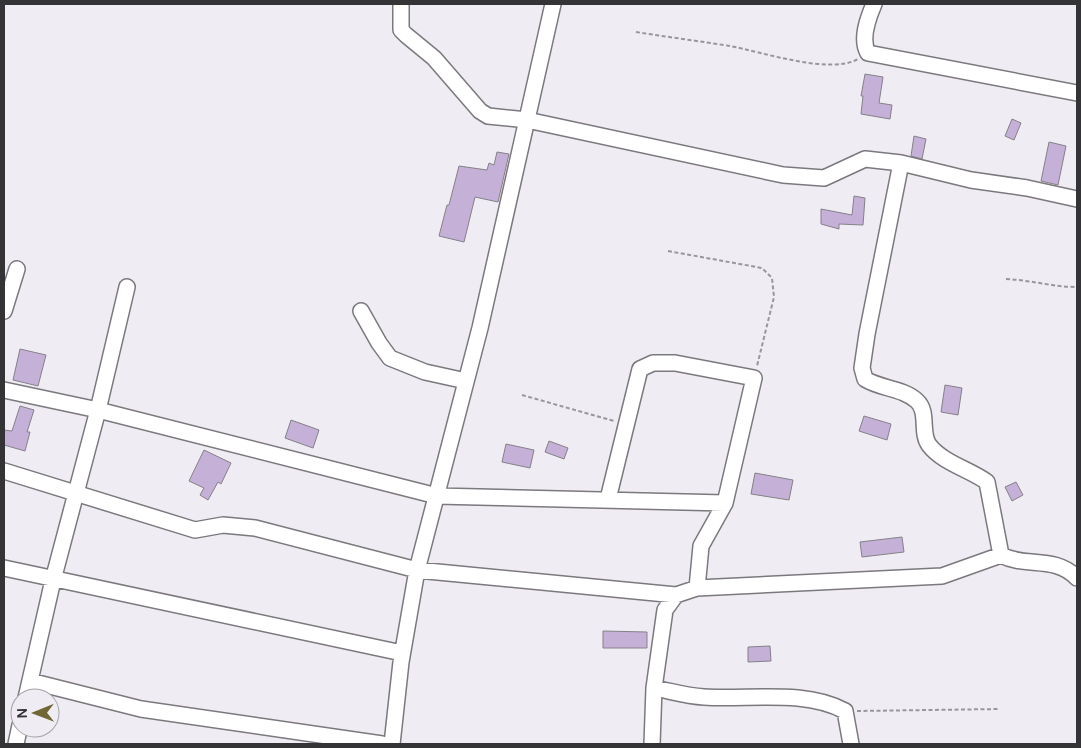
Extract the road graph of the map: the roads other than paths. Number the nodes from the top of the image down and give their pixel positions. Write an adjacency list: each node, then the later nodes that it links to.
1 (401, 4): 5 (street)
2 (553, 4): 5 (street)
3 (874, 4): 4 (street)
4 (1077, 93)
5 (526, 120): 6 (street); 12 (street)
6 (900, 164): 7 (street); 20 (street)
7 (1077, 199)
8 (17, 269): 10 (street)
9 (127, 287): 14 (street)
10 (4, 311)
11 (361, 311): 12 (street)
12 (466, 381): 17 (street)
13 (4, 390): 14 (street)
14 (98, 410): 16 (street); 17 (street)
15 (4, 471): 16 (street)
16 (76, 494): 22 (street); 24 (street)
17 (437, 496): 18 (street); 22 (street)
18 (608, 499): 19 (street); 19 (street)
19 (725, 502): 25 (street)
20 (1001, 556): 23 (street); 25 (street)
21 (4, 568): 24 (street)
22 (418, 570): 26 (street); 27 (street)
23 (1077, 578)
24 (53, 580): 27 (street); 28 (street)
25 (697, 588): 26 (street)
26 (676, 595): 30 (street)
27 (402, 653): 32 (street)
28 (30, 681): 29 (street); 31 (street)
29 (28, 688)
30 (654, 688): 33 (street); 34 (street)
31 (382, 744)
32 (392, 744)
33 (652, 744)
34 (851, 744)

